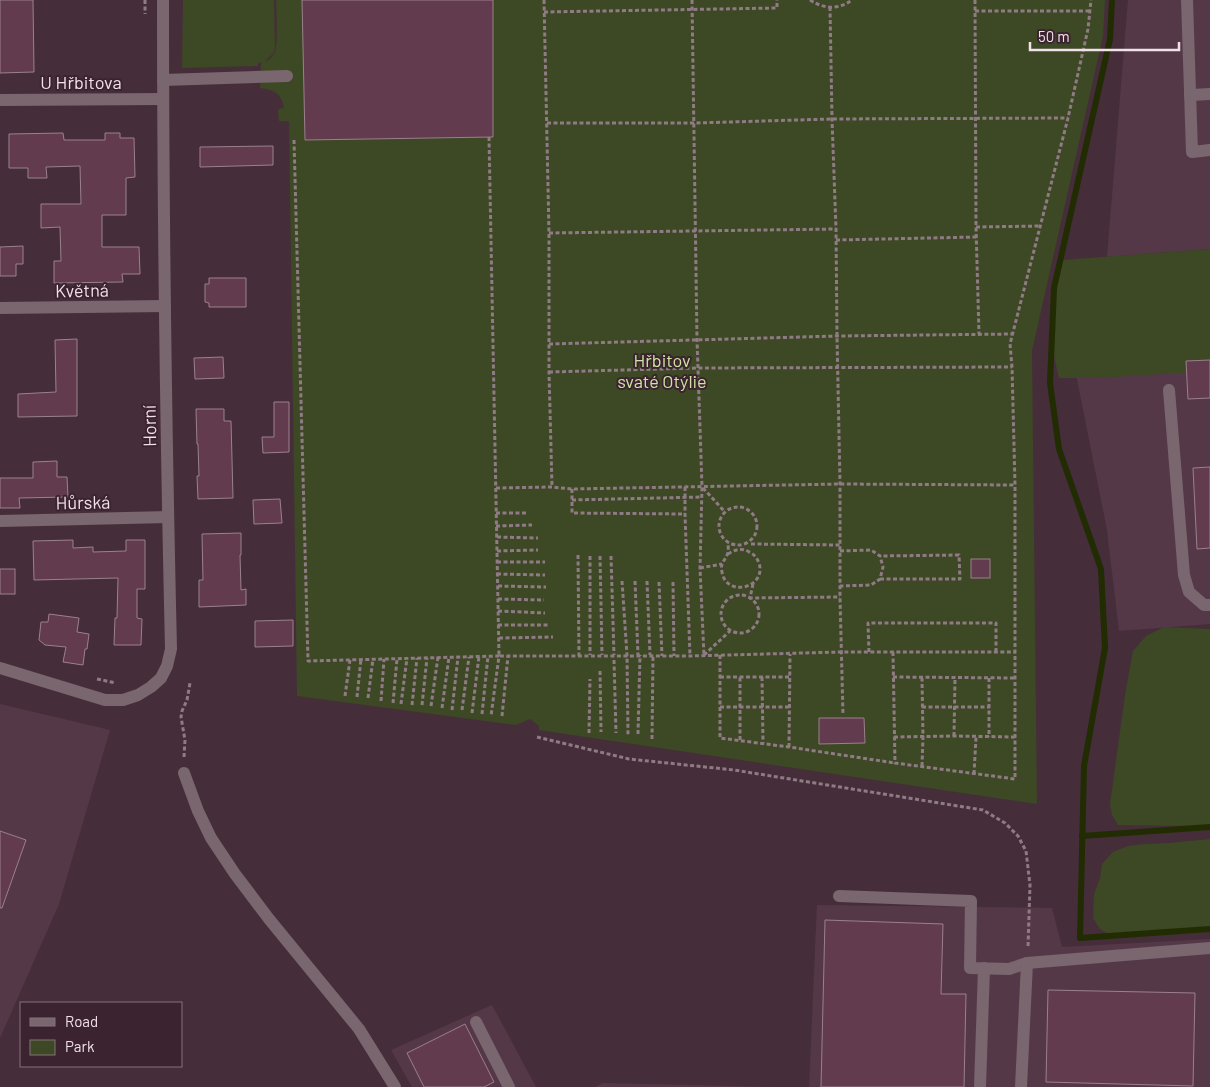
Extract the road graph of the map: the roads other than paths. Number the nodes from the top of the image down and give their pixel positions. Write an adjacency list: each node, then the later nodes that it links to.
1 (163, 0): 4 (street, Horní)
2 (1186, 0): 6 (street)
3 (287, 76): 4 (street)
4 (163, 80): 7 (street, Horní)
5 (1210, 94): 6 (street)
6 (1190, 95): 9 (street)
7 (163, 99): 8 (street, U Hřbitova); 10 (street, Horní)
8 (0, 100)
9 (1210, 150)
10 (165, 306): 11 (street, Květná); 13 (street, Horní)
11 (0, 308)
12 (1168, 390): 15 (street)
13 (168, 517): 14 (street, Hůrská); 16 (street, Horní)
14 (0, 521)
15 (1210, 605)
16 (0, 668)
17 (184, 773): 23 (street)
18 (839, 896): 21 (street)
19 (1210, 948): 20 (street)
20 (1027, 963): 21 (street); 26 (street)
21 (984, 968): 25 (street)
22 (476, 1022): 24 (street)
23 (395, 1087)
24 (508, 1087)
25 (980, 1087)
26 (1021, 1087)

